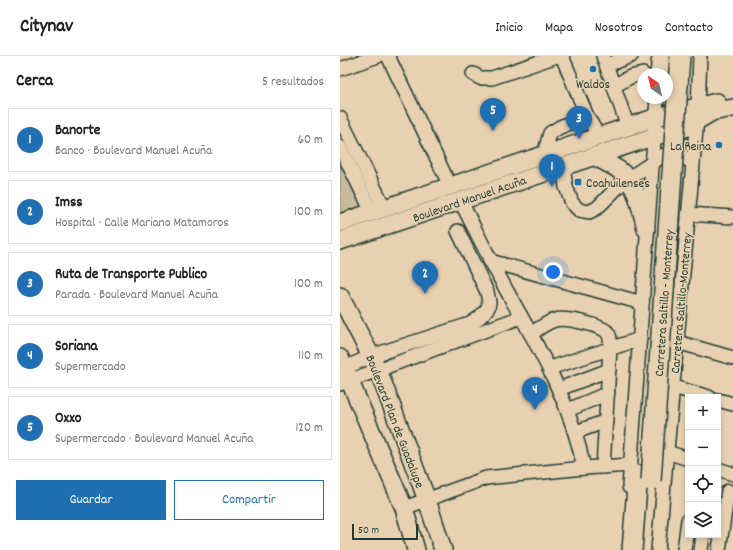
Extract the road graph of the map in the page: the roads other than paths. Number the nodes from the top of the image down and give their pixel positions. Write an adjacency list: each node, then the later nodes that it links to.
1 (378, 56): 11 (street)
2 (388, 56): 37 (street)
3 (557, 56): 14 (street)
4 (562, 56): 22 (street)
5 (631, 56): 9 (street)
6 (659, 56): 12 (street)
7 (668, 56): 13 (highway)
8 (680, 56): 73 (highway, Carretera Saltillo - Monterrey, bridge)
9 (605, 60): 17 (street)
10 (700, 61): 16 (street); 24 (street, Carretera Saltillo-Monterrey)
11 (340, 68)
12 (658, 68)
13 (667, 68)
14 (473, 74)
15 (637, 75): 17 (street)
16 (673, 84)
17 (614, 86): 26 (street)
18 (733, 99): 24 (main road, Boulevard Manuel Acuña)
19 (657, 104): 23 (street)
20 (665, 104): 73 (highway, Carretera Saltillo - Monterrey)
21 (733, 108): 24 (main road, Boulevard Manuel Acuña)
22 (588, 116): 28 (street); 30 (street)
23 (657, 116): 24 (main road, Boulevard Manuel Acuña); 26 (main road, Boulevard Manuel Acuña); 27 (street)
24 (697, 116): 27 (main road, Boulevard Manuel Acuña); 33 (street, Carretera Saltillo-Monterrey)
25 (340, 118): 35 (street)
26 (628, 127): 28 (main road, Boulevard Manuel Acuña)
27 (655, 136): 31 (main road, Boulevard Manuel Acuña); 32 (street)
28 (599, 137): 30 (main road, Boulevard Manuel Acuña)
29 (340, 147): 35 (street)
30 (544, 155): 37 (main road, Boulevard Manuel Acuña)
31 (594, 156): 34 (main road, Boulevard Manuel Acuña); 36 (main road)
32 (652, 164): 33 (street); 36 (street); 43 (street)
33 (693, 164): 40 (street, Carretera Saltillo-Monterrey)
34 (563, 166): 36 (street); 38 (main road, Boulevard Manuel Acuña)
35 (357, 168): 39 (street)
36 (628, 179): 43 (main road)
37 (450, 186): 39 (main road, Boulevard Manuel Acuña)
38 (460, 200): 45 (main road, Boulevard Manuel Acuña); 46 (street)
39 (378, 211): 42 (main road, Boulevard Manuel Acuña)
40 (688, 214): 41 (street); 52 (street, Carretera Saltillo-Monterrey)
41 (733, 217)
42 (340, 223)
43 (646, 229): 48 (street)
44 (458, 231): 55 (street)
45 (340, 241)
46 (490, 261): 48 (street); 49 (street)
47 (340, 296): 55 (main road, Boulevard Plan de Guadalupe)
48 (642, 303): 51 (street)
49 (521, 317): 50 (street); 55 (street)
50 (531, 334): 53 (street); 56 (street)
51 (640, 338): 53 (street); 73 (street)
52 (677, 342): 54 (street); 59 (street, Carretera Saltillo-Monterrey)
53 (610, 348): 56 (street); 57 (street)
54 (733, 358)
55 (375, 363): 58 (street); 76 (main road, Boulevard Plan de Guadalupe)
56 (550, 368): 60 (street)
57 (609, 370): 60 (street); 61 (street)
58 (344, 372): 77 (main road, Boulevard Plan de Guadalupe)
59 (673, 387): 62 (street); 68 (street, Carretera Saltillo-Monterrey)
60 (559, 389): 65 (street)
61 (608, 393): 65 (street); 66 (street)
62 (698, 394)
63 (721, 401): 64 (street)
64 (733, 404)
65 (568, 410): 67 (street)
66 (606, 421): 67 (street); 70 (street)
67 (576, 432): 71 (street)
68 (667, 452): 69 (street); 85 (street, Carretera Saltillo-Monterrey)
69 (685, 458)
70 (603, 467): 71 (street); 73 (street)
71 (584, 468): 76 (street)
72 (721, 470): 74 (street)
73 (640, 474): 82 (street); 83 (highway, Carretera Saltillo - Monterrey); 84 (highway, Carretera Saltillo - Monterrey)
74 (733, 474)
75 (728, 491): 88 (street)
76 (427, 500): 77 (street); 81 (main road, Boulevard Plan de Guadalupe)
77 (404, 508): 80 (main road, Boulevard Plan de Guadalupe)
78 (686, 538): 86 (street)
79 (702, 538): 87 (street)
80 (416, 550)
81 (443, 550)
82 (625, 550)
83 (632, 550)
84 (645, 550)
85 (658, 550)
86 (684, 550)
87 (700, 550)
88 (719, 550)

